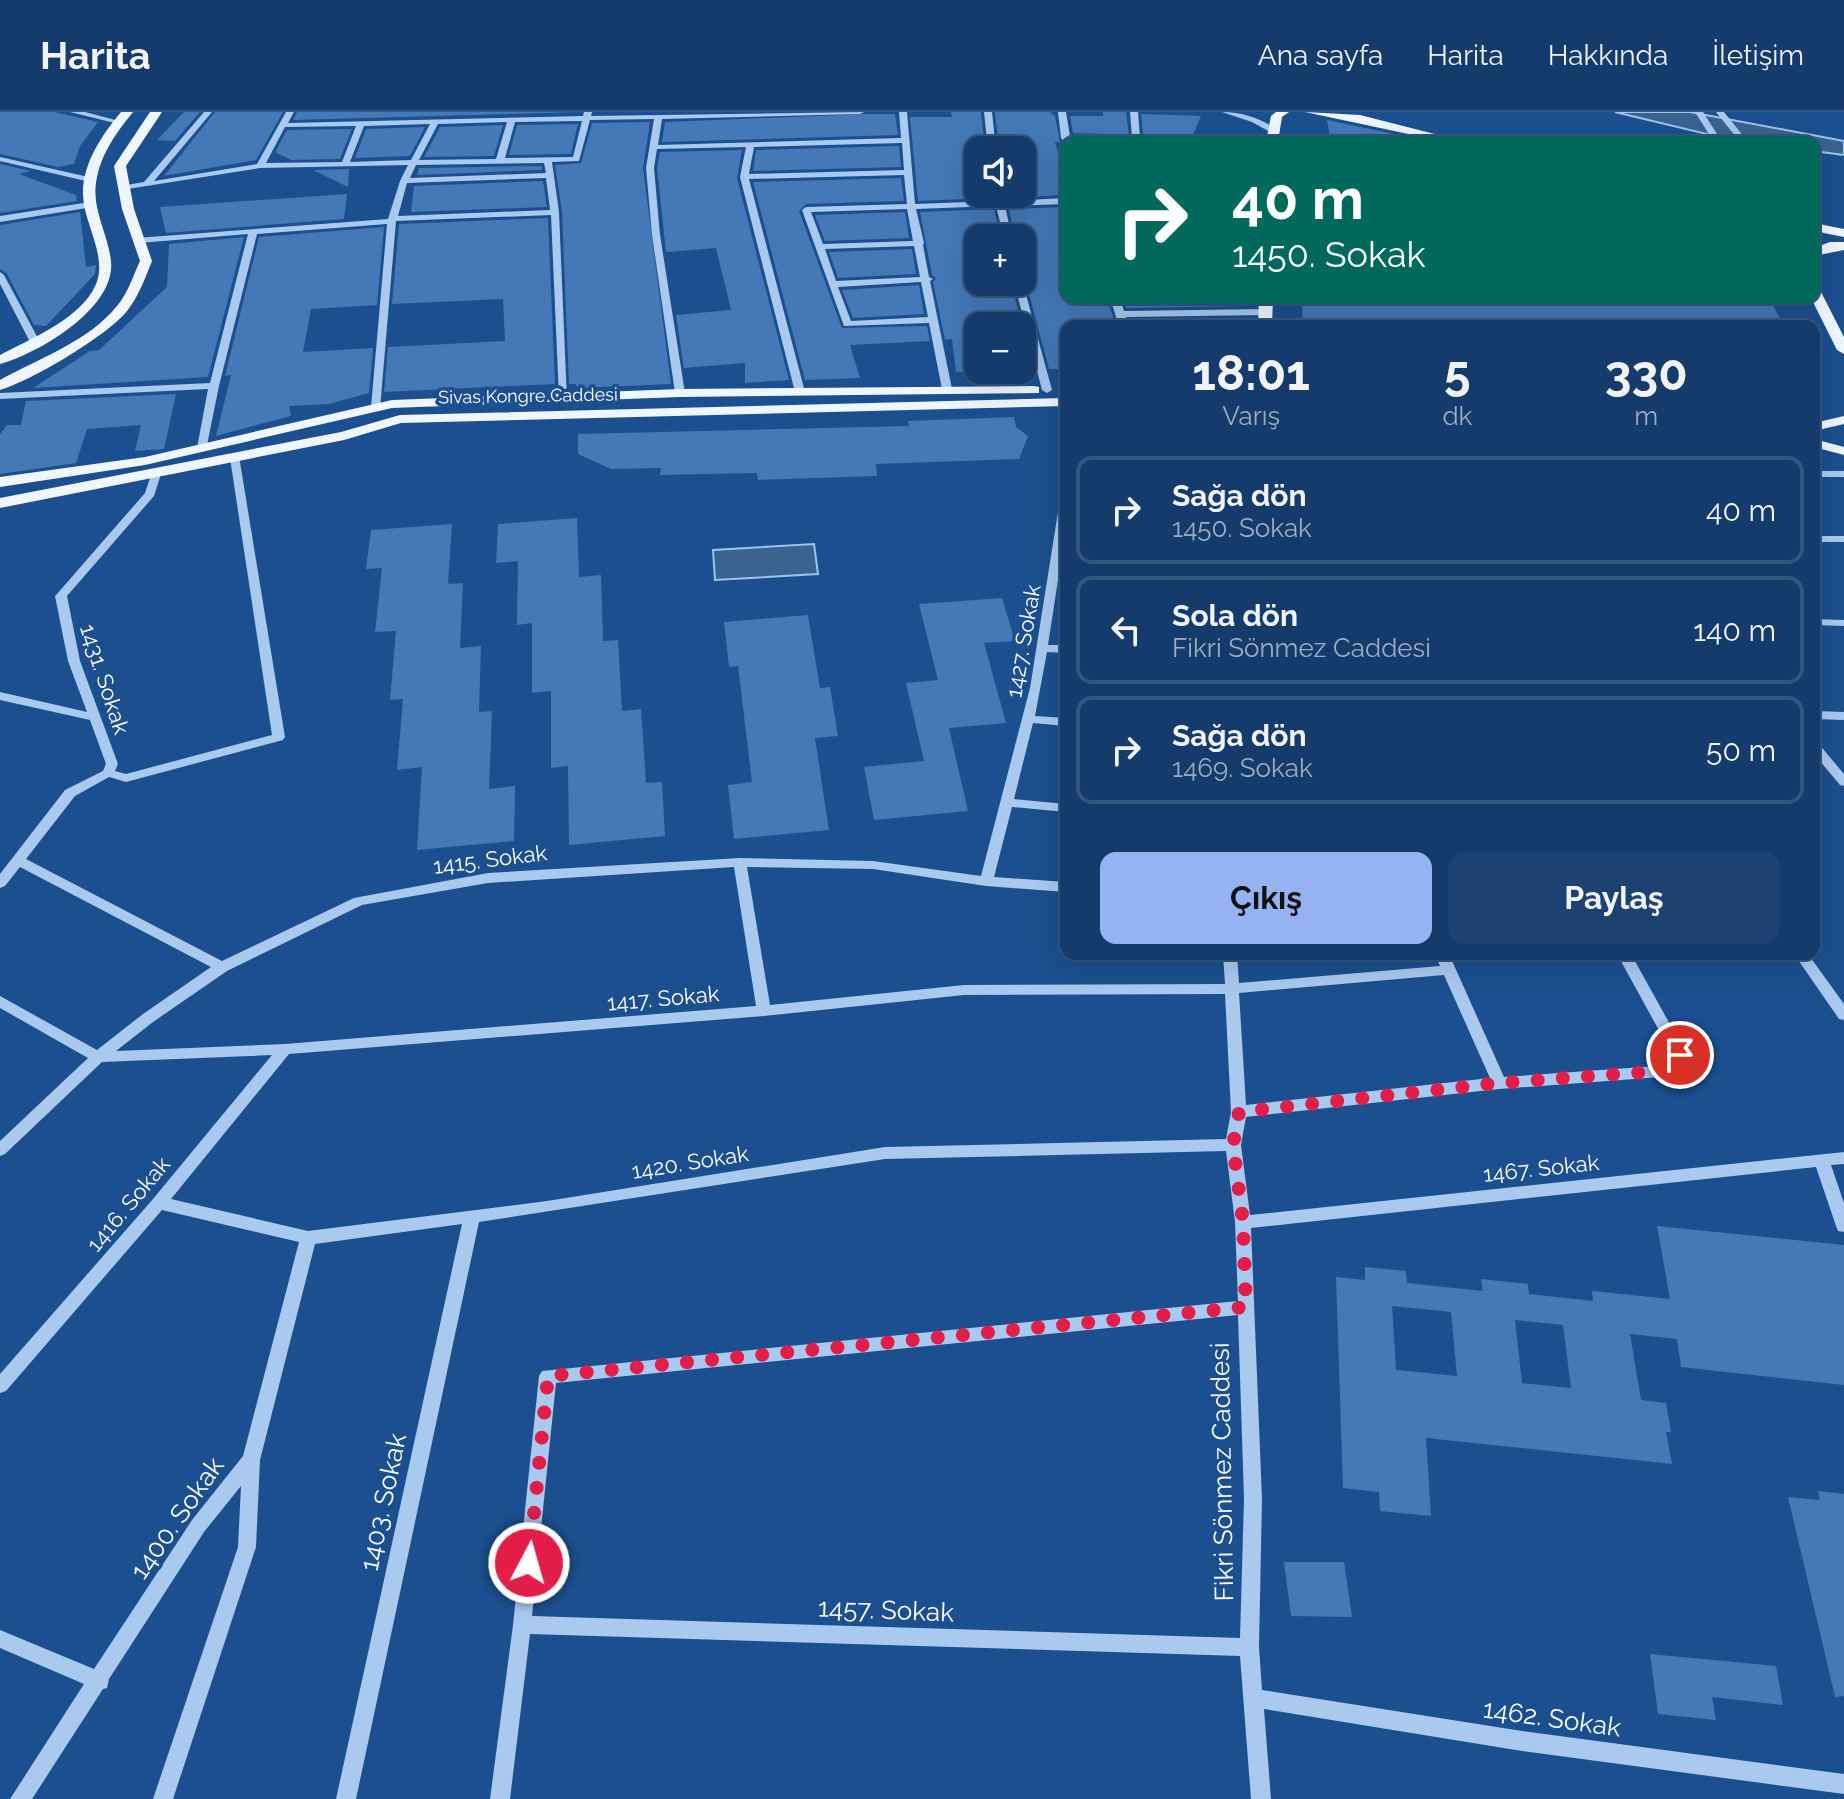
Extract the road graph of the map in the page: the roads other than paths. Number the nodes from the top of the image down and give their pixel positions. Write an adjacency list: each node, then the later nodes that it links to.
1 (74, 112): 17 (street)
2 (156, 112): 46 (main road)
3 (208, 112): 45 (street)
4 (290, 112): 21 (street)
5 (342, 112): 22 (street)
6 (860, 112): 18 (street)
7 (903, 112): 31 (street)
8 (988, 112): 24 (street)
9 (1062, 112): 25 (street)
10 (1134, 112): 26 (street)
11 (1226, 112): 27 (street)
12 (1283, 112): 27 (main road)
13 (1311, 112): 28 (main road)
14 (1699, 112): 29 (street)
15 (1720, 112): 30 (street)
16 (587, 116): 18 (street); 19 (street); 36 (street)
17 (123, 117): 43 (main road)
18 (658, 119): 33 (street)
19 (511, 122): 20 (street); 35 (street)
20 (434, 124): 23 (street); 37 (street)
21 (282, 125): 22 (street); 39 (street)
22 (333, 125): 23 (street)
23 (360, 125): 38 (street)
24 (991, 136)
25 (1065, 136)
26 (1136, 136)
27 (1273, 136)
28 (1435, 136)
29 (1714, 136)
30 (1739, 136)
31 (906, 140): 32 (street); 40 (street)
32 (750, 146): 33 (street); 42 (street)
33 (656, 147): 83 (street)
34 (0, 159): 43 (street)
35 (500, 160): 36 (street); 37 (street)
36 (548, 160): 41 (street)
37 (414, 161): 38 (street); 44 (street)
38 (346, 162): 39 (street)
39 (260, 166): 45 (street)
40 (909, 172): 42 (street); 51 (street)
41 (548, 175): 44 (street); 52 (street)
42 (744, 177): 82 (street)
43 (90, 180): 50 (main road)
44 (404, 181): 54 (street)
45 (147, 184): 46 (street)
46 (124, 188): 58 (main road)
47 (1036, 200): 48 (street)
48 (1060, 201)
49 (964, 202): 51 (street)
50 (90, 205): 53 (street); 74 (main road)
51 (911, 207): 59 (street); 61 (street)
52 (555, 212): 54 (street); 85 (street)
53 (0, 219)
54 (392, 220): 56 (street); 87 (street)
55 (1820, 228): 57 (main road)
56 (253, 231): 58 (street); 78 (street)
57 (1844, 233)
58 (139, 240): 77 (main road)
59 (920, 243): 61 (street); 64 (street)
60 (1844, 246): 62 (main road)
61 (821, 247): 65 (street)
62 (1820, 250)
63 (0, 275): 66 (street)
64 (928, 279): 65 (street); 72 (street)
65 (835, 284): 72 (street)
66 (3, 287): 74 (street)
67 (1023, 296): 80 (street)
68 (1117, 304): 71 (street)
69 (1820, 304): 75 (main road)
70 (1266, 312): 71 (street)
71 (1120, 314): 73 (street)
72 (934, 320): 79 (street)
73 (1122, 320)
74 (35, 342): 76 (main road)
75 (1844, 350)
76 (0, 360)
77 (0, 386)
78 (214, 386): 84 (street); 91 (street)
79 (947, 389): 80 (main road, Sivas Kongre Caddesi); 82 (main road, Sivas Kongre Caddesi)
80 (1047, 390): 81 (main road, Sivas Kongre Caddesi)
81 (1060, 391)
82 (800, 392): 83 (main road, Sivas Kongre Caddesi)
83 (680, 393): 85 (main road, Sivas Kongre Caddesi)
84 (0, 396)
85 (564, 398): 87 (main road, Sivas Kongre Caddesi)
86 (1060, 402): 93 (main road, Sivas Kongre Caddesi)
87 (376, 407): 91 (main road, Sivas Kongre Caddesi)
88 (1844, 420): 89 (main road)
89 (1820, 426)
90 (1820, 445): 92 (main road)
91 (202, 448): 97 (main road, Sivas Kongre Caddesi)
92 (1844, 451)
93 (235, 458): 94 (main road, Sivas Kongre Caddesi); 113 (street)
94 (156, 474): 98 (main road, Sivas Kongre Caddesi); 109 (street, 1431. Sokak)
95 (1820, 474): 96 (street)
96 (1844, 474)
97 (0, 482)
98 (0, 503)
99 (1820, 539): 100 (street)
100 (1844, 539)
101 (1060, 578): 104 (street, 1427. Sokak)
102 (1820, 622): 103 (street)
103 (1844, 623)
104 (1042, 648): 105 (street); 110 (street, 1427. Sokak)
105 (1060, 649)
106 (0, 696): 109 (street)
107 (1820, 715): 108 (street)
108 (1844, 716)
109 (92, 717): 113 (street, 1431. Sokak)
110 (1028, 719): 111 (street); 115 (street, 1427. Sokak)
111 (1060, 722)
112 (1820, 753): 114 (street)
113 (108, 773): 117 (street)
114 (1844, 782)
115 (1007, 802): 116 (street); 119 (street, 1427. Sokak)
116 (1060, 807)
117 (19, 861): 120 (street); 126 (street)
118 (740, 862): 119 (street, 1415. Sokak); 126 (street, 1415. Sokak); 130 (street)
119 (986, 881): 121 (street, 1415. Sokak)
120 (0, 883)
121 (1060, 887)
122 (1230, 960): 128 (street, Fikri Sönmez Caddesi)
123 (1445, 960): 127 (street)
124 (1627, 960): 134 (street)
125 (1805, 960): 131 (street)
126 (222, 967): 133 (street, 1415. Sokak)
127 (1449, 970): 128 (street, 1417. Sokak); 134 (street)
128 (1231, 989): 130 (street, 1417. Sokak); 135 (street, Fikri Sönmez Caddesi)
129 (0, 1001): 133 (street)
130 (764, 1011): 132 (street, 1417. Sokak)
131 (1844, 1015)
132 (285, 1049): 133 (street, 1417. Sokak); 140 (street, 1416. Sokak)
133 (98, 1057): 137 (street, 1415. Sokak)
134 (1499, 1083): 135 (street)
135 (1239, 1112): 136 (street, Fikri Sönmez Caddesi)
136 (1233, 1145): 141 (street, 1420. Sokak); 142 (street, Fikri Sönmez Caddesi)
137 (0, 1150)
138 (1844, 1158): 139 (street, 1467. Sokak)
139 (1821, 1160): 142 (street, 1467. Sokak); 143 (street)
140 (159, 1203): 144 (street, 1420. Sokak); 146 (street, 1416. Sokak)
141 (472, 1216): 144 (street, 1420. Sokak); 156 (street, 1403. Sokak)
142 (1243, 1222): 145 (street, Fikri Sönmez Caddesi)
143 (1844, 1226)
144 (308, 1238): 147 (street, 1400. Sokak)
145 (1246, 1307): 148 (street); 150 (street, Fikri Sönmez Caddesi)
146 (0, 1386)
147 (251, 1460): 151 (street, 1400. Sokak); 155 (street)
148 (522, 1625): 150 (street, 1457. Sokak); 157 (street)
149 (0, 1639): 151 (street)
150 (1249, 1647): 152 (street, Fikri Sönmez Caddesi)
151 (100, 1681): 154 (street, 1400. Sokak)
152 (1253, 1698): 153 (street, 1462. Sokak); 158 (street, Fikri Sönmez Caddesi)
153 (1844, 1784)
154 (20, 1799)
155 (163, 1799)
156 (346, 1799)
157 (500, 1799)
158 (1261, 1799)

